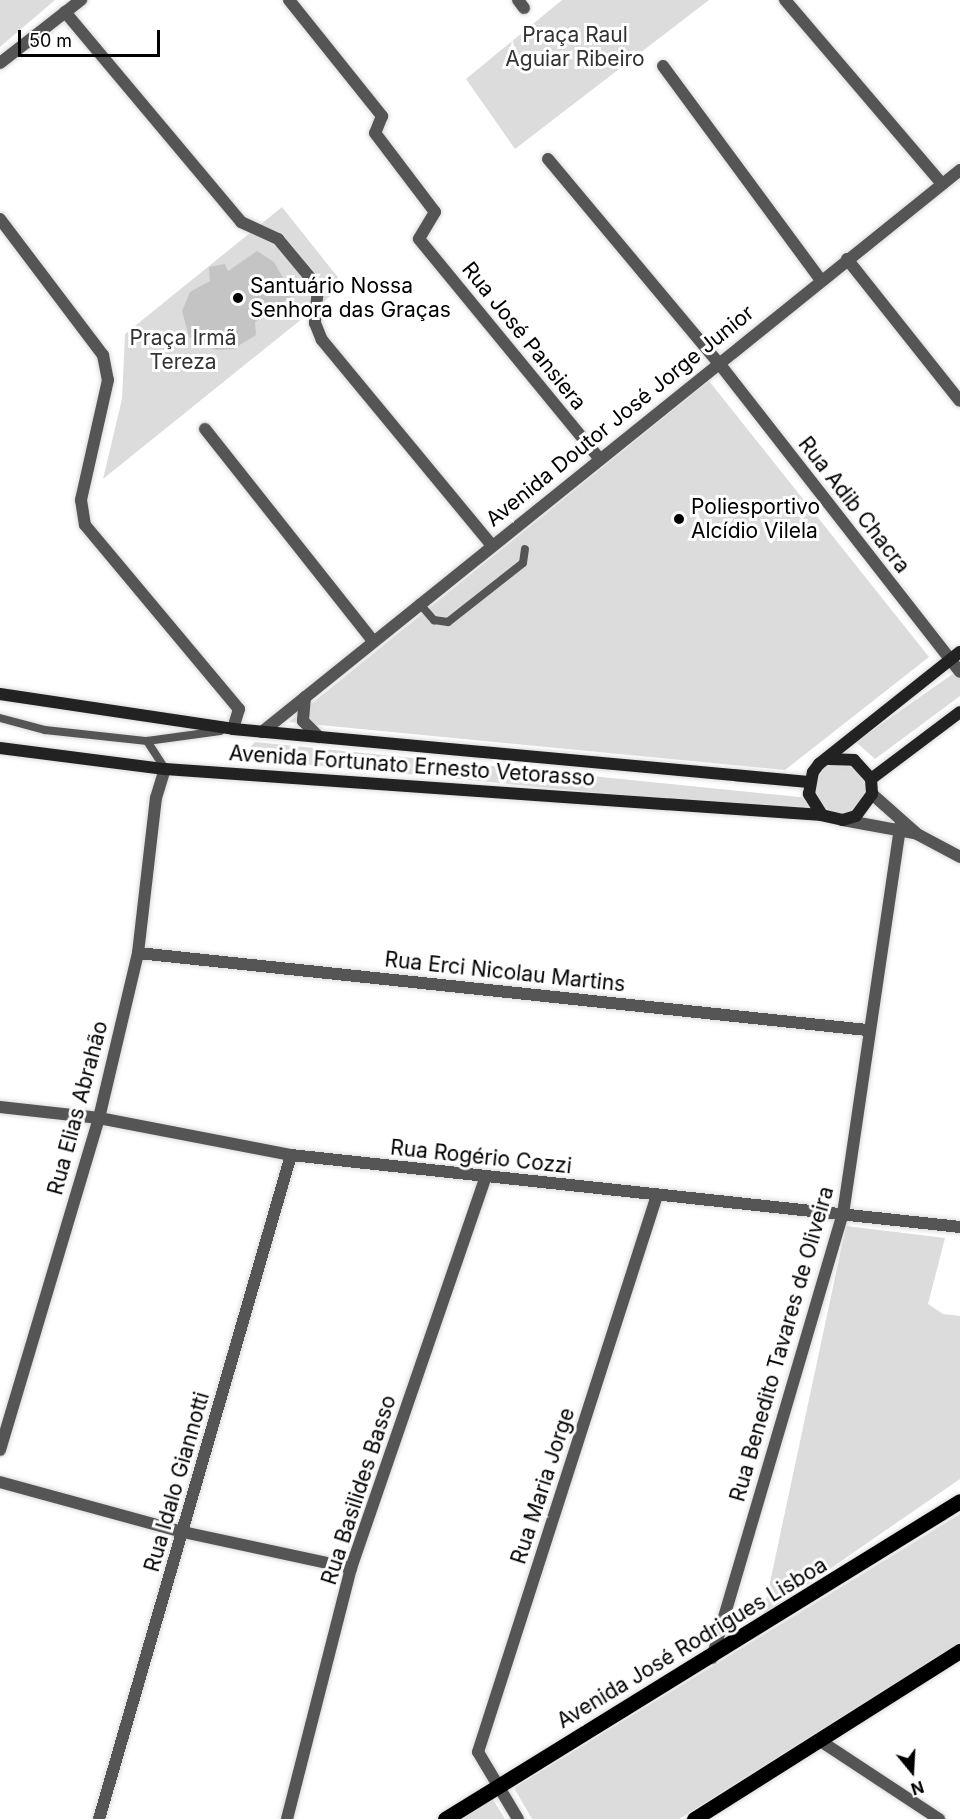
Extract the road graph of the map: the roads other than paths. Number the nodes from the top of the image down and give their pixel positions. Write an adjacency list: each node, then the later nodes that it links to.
1 (81, 0): 4 (street)
2 (289, 0): 16 (street, Rua José Pansiera)
3 (784, 0): 9 (street)
4 (65, 12): 5 (street); 17 (street)
5 (0, 63)
6 (663, 66): 12 (street)
7 (549, 159): 13 (street, Rua Adib Chacra)
8 (960, 170): 9 (street, Avenida Doutor José Jorge Junior)
9 (942, 184): 11 (street, Avenida Doutor José Jorge Junior)
10 (0, 219): 27 (street)
11 (847, 259): 12 (street, Avenida Doutor José Jorge Junior); 14 (street)
12 (821, 280): 13 (street, Avenida Doutor José Jorge Junior)
13 (718, 362): 16 (street, Avenida Doutor José Jorge Junior); 21 (street, Rua Adib Chacra)
14 (960, 401)
15 (205, 429): 20 (street)
16 (598, 457): 17 (street, Avenida Doutor José Jorge Junior)
17 (491, 544): 19 (street, Avenida Doutor José Jorge Junior)
18 (525, 549): 19 (lane)
19 (419, 603): 20 (street, Avenida Doutor José Jorge Junior)
20 (373, 641): 24 (street, Avenida Doutor José Jorge Junior)
21 (955, 656): 22 (street, Rua Adib Chacra); 32 (main road)
22 (960, 672)
23 (0, 694): 27 (main road, Avenida Fortunato Ernesto Vetorasso)
24 (306, 696): 28 (street, Avenida Doutor José Jorge Junior); 29 (street)
25 (960, 712): 34 (main road)
26 (0, 718): 30 (lane)
27 (233, 729): 28 (main road, Avenida Fortunato Ernesto Vetorasso); 30 (lane)
28 (262, 732): 29 (main road, Avenida Fortunato Ernesto Vetorasso)
29 (319, 738): 35 (main road, Avenida Fortunato Ernesto Vetorasso)
30 (147, 741): 33 (lane)
31 (0, 748): 33 (main road, Avenida Fortunato Ernesto Vetorasso)
32 (829, 759): 34 (main road); 35 (main road)
33 (165, 769): 37 (main road, Avenida Fortunato Ernesto Vetorasso); 41 (street, Rua Elias Abrahão)
34 (871, 779): 36 (main road)
35 (809, 782): 37 (main road)
36 (872, 794): 38 (main road); 39 (street)
37 (822, 815): 38 (main road)
38 (843, 820): 39 (street)
39 (899, 826): 40 (street); 42 (street, Rua Benedito Tavares de Oliveira)
40 (960, 857)
41 (138, 953): 42 (street, Rua Erci Nicolau Martins); 44 (street, Rua Elias Abrahão)
42 (867, 1030): 48 (street, Rua Benedito Tavares de Oliveira)
43 (0, 1107): 44 (street, Rua Rogério Cozzi)
44 (99, 1118): 45 (street, Rua Rogério Cozzi); 50 (street, Rua Elias Abrahão)
45 (291, 1155): 46 (street, Rua Rogério Cozzi); 53 (street, Rua Idalo Giannotti)
46 (484, 1178): 47 (street, Rua Rogério Cozzi); 54 (street, Rua Basilides Basso)
47 (657, 1195): 48 (street, Rua Rogério Cozzi); 58 (street, Rua Maria Jorge)
48 (843, 1214): 49 (street, Rua Rogério Cozzi); 56 (street, Rua Benedito Tavares de Oliveira)
49 (960, 1227)
50 (0, 1450)
51 (0, 1482): 53 (street)
52 (960, 1500): 56 (main road, Avenida José Rodrigues Lisboa)
53 (183, 1532): 54 (street); 59 (street, Rua Idalo Giannotti)
54 (351, 1568): 60 (street, Rua Basilides Basso)
55 (960, 1651): 57 (main road)
56 (712, 1658): 58 (main road, Avenida José Rodrigues Lisboa)
57 (819, 1740): 63 (main road); 64 (street)
58 (499, 1785): 61 (main road, Avenida José Rodrigues Lisboa); 62 (street)
59 (99, 1819)
60 (287, 1819)
61 (445, 1819)
62 (518, 1819)
63 (694, 1819)
64 (939, 1819)

